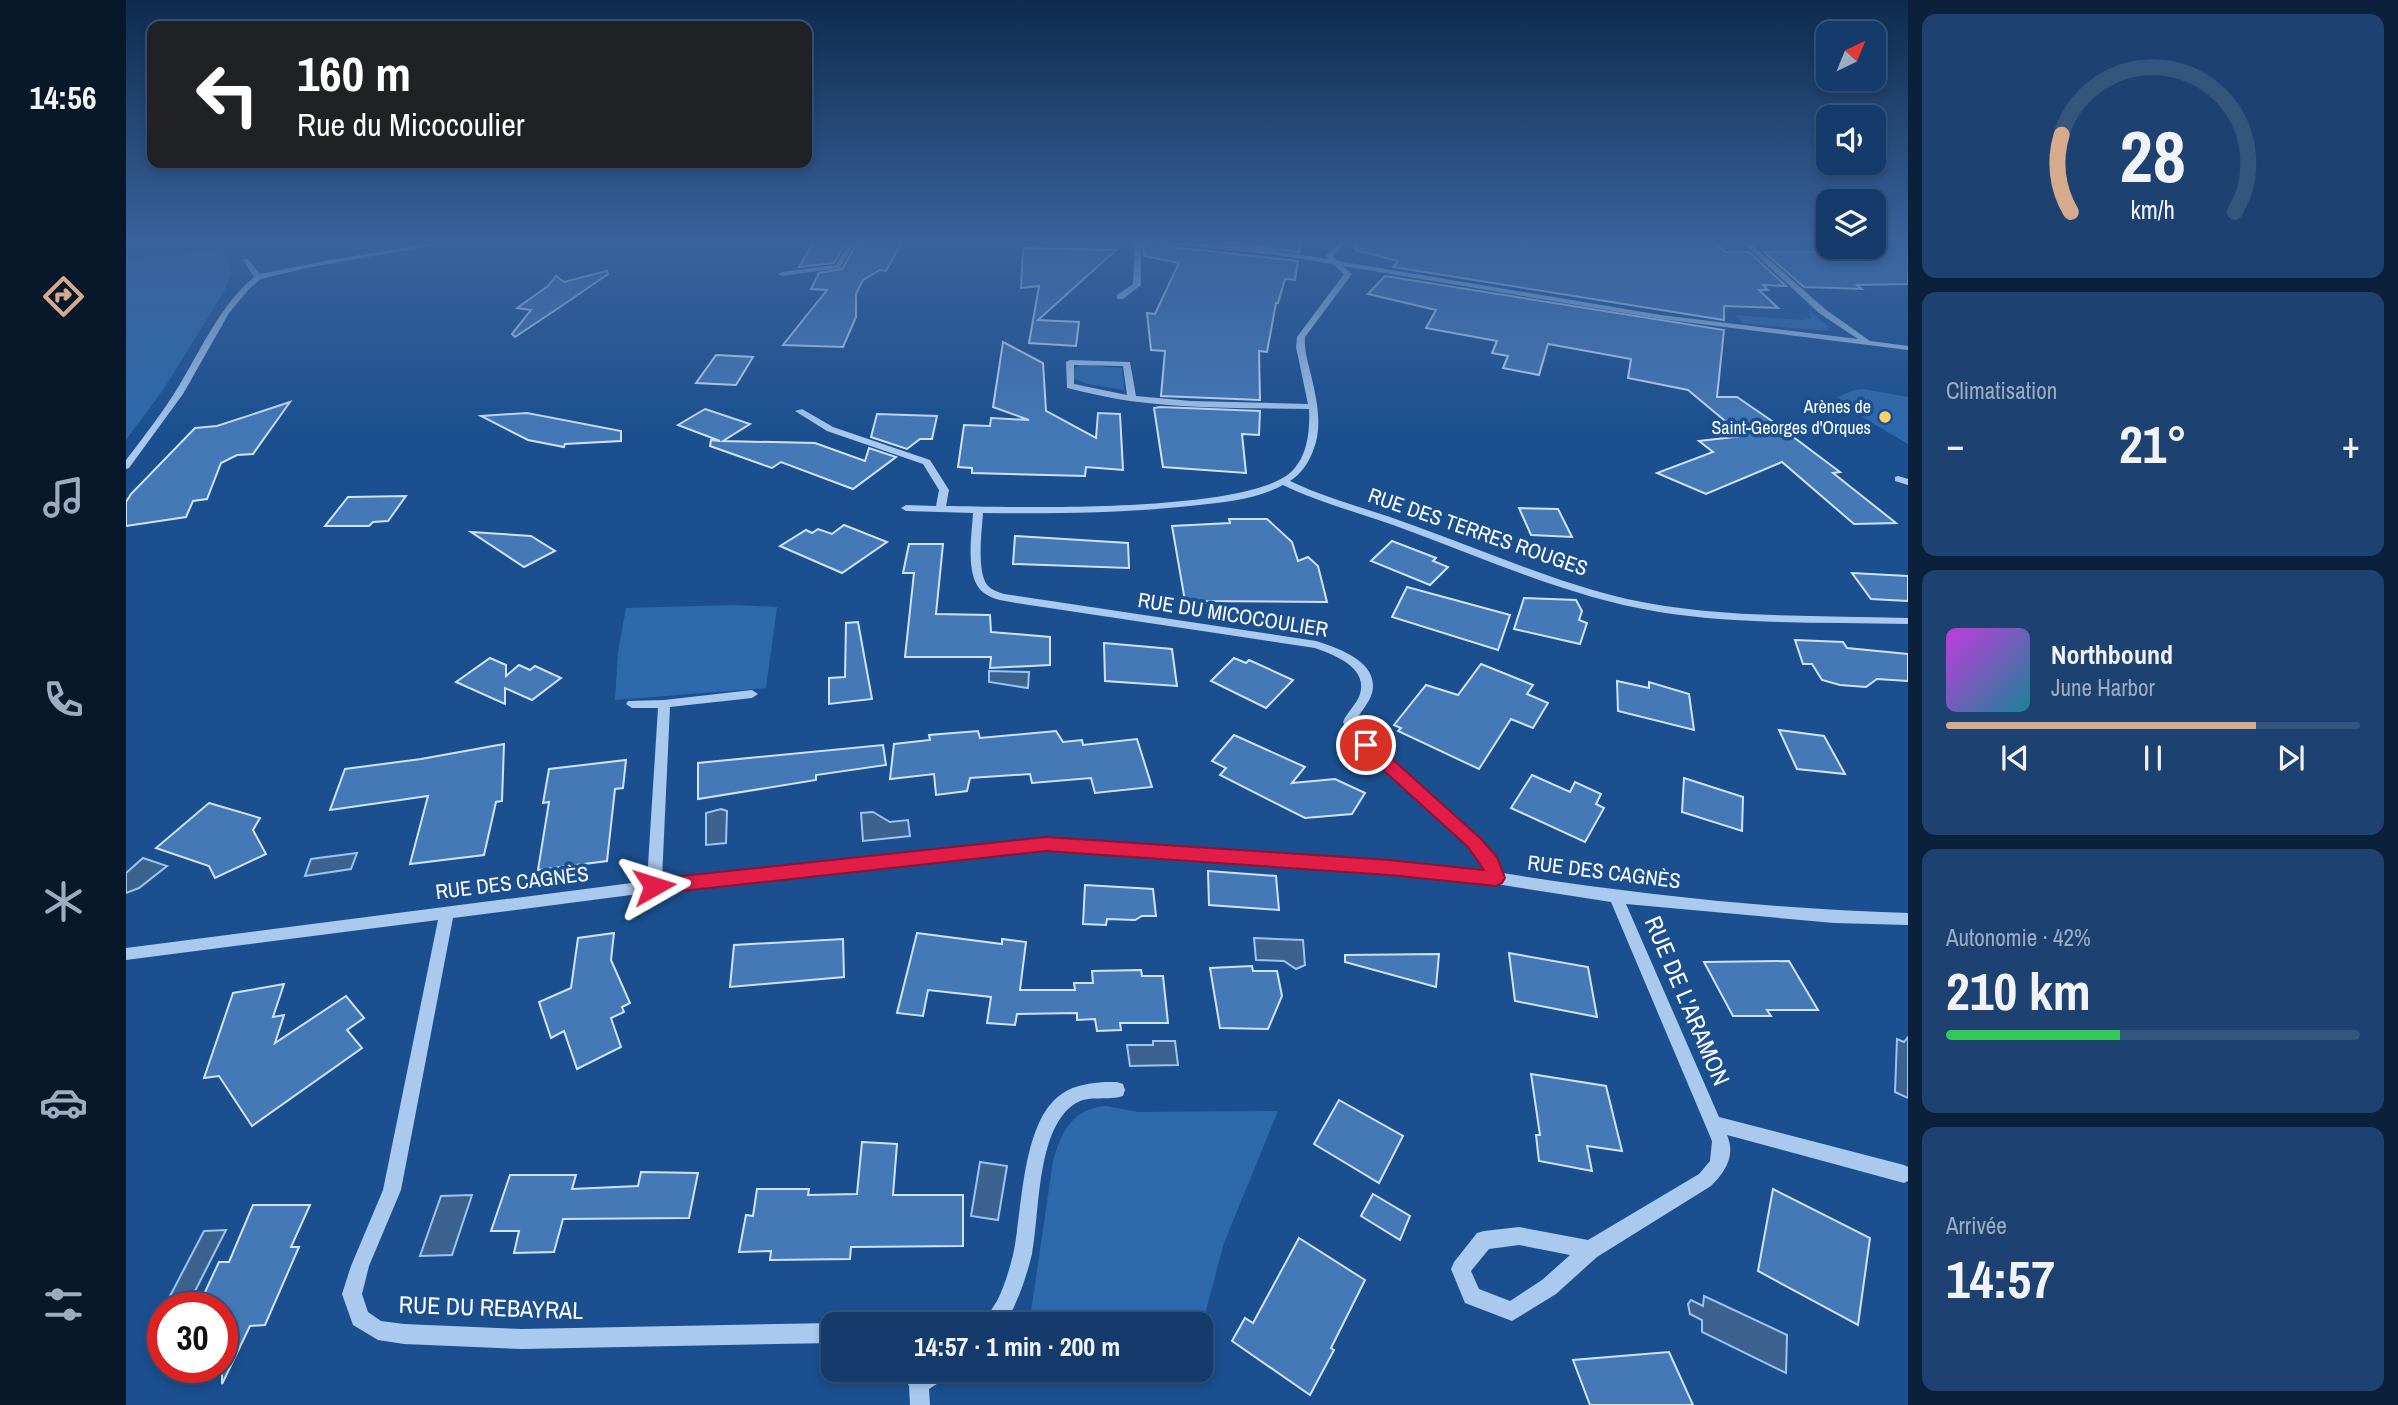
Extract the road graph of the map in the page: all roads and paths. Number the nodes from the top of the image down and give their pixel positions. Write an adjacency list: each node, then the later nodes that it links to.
1 (231, 308): 10 (street)
2 (1323, 308): 8 (street)
3 (1601, 308): 5 (street)
4 (1818, 308): 5 (street)
5 (1870, 343): 6 (street)
6 (1908, 348)
7 (1132, 399): 7 (street); 8 (street)
8 (1313, 407): 11 (street)
9 (799, 411): 13 (street)
10 (126, 466)
11 (1284, 482): 14 (street); 15 (street, RUE DES TERRES ROUGES)
12 (906, 508): 13 (street)
13 (940, 509): 14 (street)
14 (978, 509): 19 (street, RUE DU MICOCOULIER)
15 (1908, 621)
16 (752, 694): 17 (street)
17 (664, 704): 18 (street); 20 (street)
18 (632, 705)
19 (1496, 878): 20 (street, RUE DES CAGNÈS); 21 (street, RUE DES CAGNÈS)
20 (654, 886): 22 (street, RUE DES CAGNÈS)
21 (1616, 897): 23 (street, RUE DES CAGNÈS); 26 (street, RUE DE L'ARAMON)
22 (446, 912): 24 (street, RUE DES CAGNÈS); 30 (street, RUE DU REBAYRAL)
23 (1908, 919)
24 (126, 954)
25 (1117, 1090): 29 (street)
26 (1713, 1123): 27 (street); 28 (street, RUE DE L'ARAMON)
27 (1905, 1174)
28 (1590, 1250): 28 (street, RUE DE L'ARAMON)
29 (1001, 1312)
30 (821, 1333)

